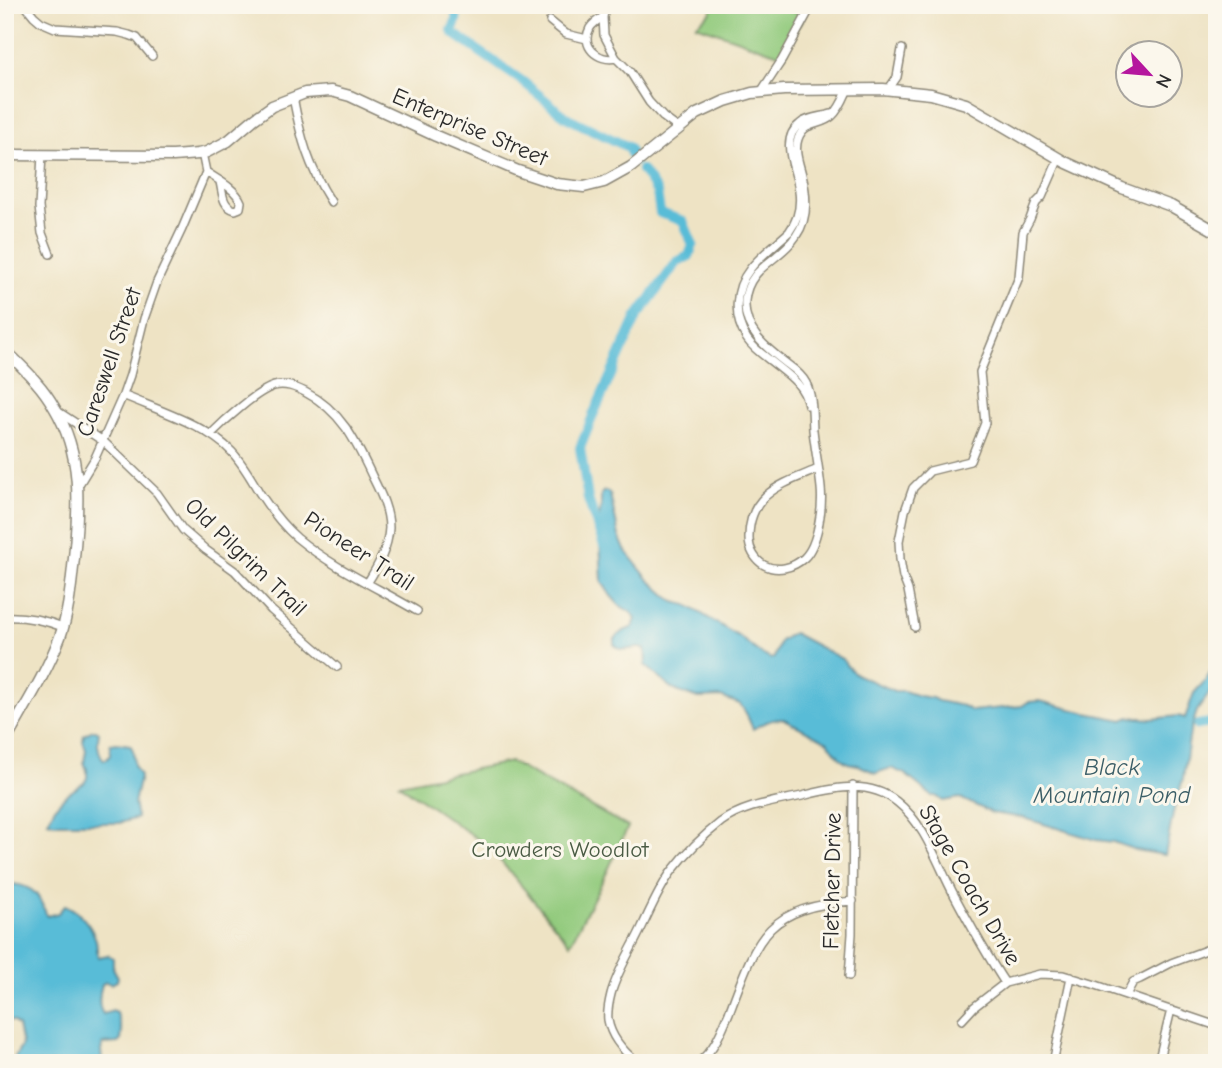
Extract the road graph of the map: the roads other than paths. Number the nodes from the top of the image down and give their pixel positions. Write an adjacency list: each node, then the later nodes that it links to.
1 (25, 5): 8 (street)
2 (606, 5): 4 (street)
3 (812, 5): 12 (street)
4 (603, 17): 6 (street); 9 (street)
5 (550, 21): 6 (street)
6 (587, 39): 9 (street)
7 (902, 49): 11 (street)
8 (152, 57)
9 (616, 58): 14 (street)
10 (848, 89): 11 (main road, Enterprise Street); 12 (main road, Enterprise Street); 29 (street)
11 (888, 90): 18 (main road, Enterprise Street)
12 (761, 92): 14 (main road, Enterprise Street)
13 (293, 97): 14 (main road, Enterprise Street); 15 (main road, Enterprise Street); 21 (street)
14 (678, 128)
15 (202, 153): 17 (main road, Enterprise Street); 19 (street)
16 (5, 155): 17 (main road, Enterprise Street)
17 (42, 155): 23 (street)
18 (1061, 160): 22 (main road, Enterprise Street); 34 (street)
19 (206, 172): 20 (street); 25 (street, Careswell Street)
20 (220, 182)
21 (331, 202)
22 (1217, 232)
23 (50, 254)
24 (5, 350): 26 (main road)
25 (123, 395): 27 (street, Pioneer Trail); 28 (street, Careswell Street)
26 (57, 411): 28 (street, Old Pilgrim Trail); 30 (main road)
27 (211, 434): 31 (street, Pioneer Trail); 31 (street)
28 (103, 441): 30 (street, Careswell Street); 36 (street, Old Pilgrim Trail)
29 (818, 469): 29 (street)
30 (78, 487): 35 (main road, Careswell Street)
31 (368, 582): 32 (street, Pioneer Trail)
32 (417, 611)
33 (5, 617): 35 (street)
34 (915, 626)
35 (63, 627): 37 (main road, Careswell Street)
36 (337, 667)
37 (5, 742)
38 (853, 786): 39 (street, Fletcher Drive); 43 (street, Stage Coach Drive); 48 (street)
39 (853, 901): 41 (street, Fletcher Drive); 49 (street)
40 (1217, 946): 44 (street)
41 (849, 976)
42 (1071, 977): 43 (street, Stage Coach Drive); 44 (street, Stage Coach Drive); 50 (street)
43 (1005, 984): 46 (street)
44 (1126, 995): 45 (street, Stage Coach Drive)
45 (1171, 1010): 47 (street, Stage Coach Drive); 51 (street)
46 (962, 1020)
47 (1217, 1026)
48 (638, 1063)
49 (698, 1063)
50 (1053, 1063)
51 (1158, 1063)

